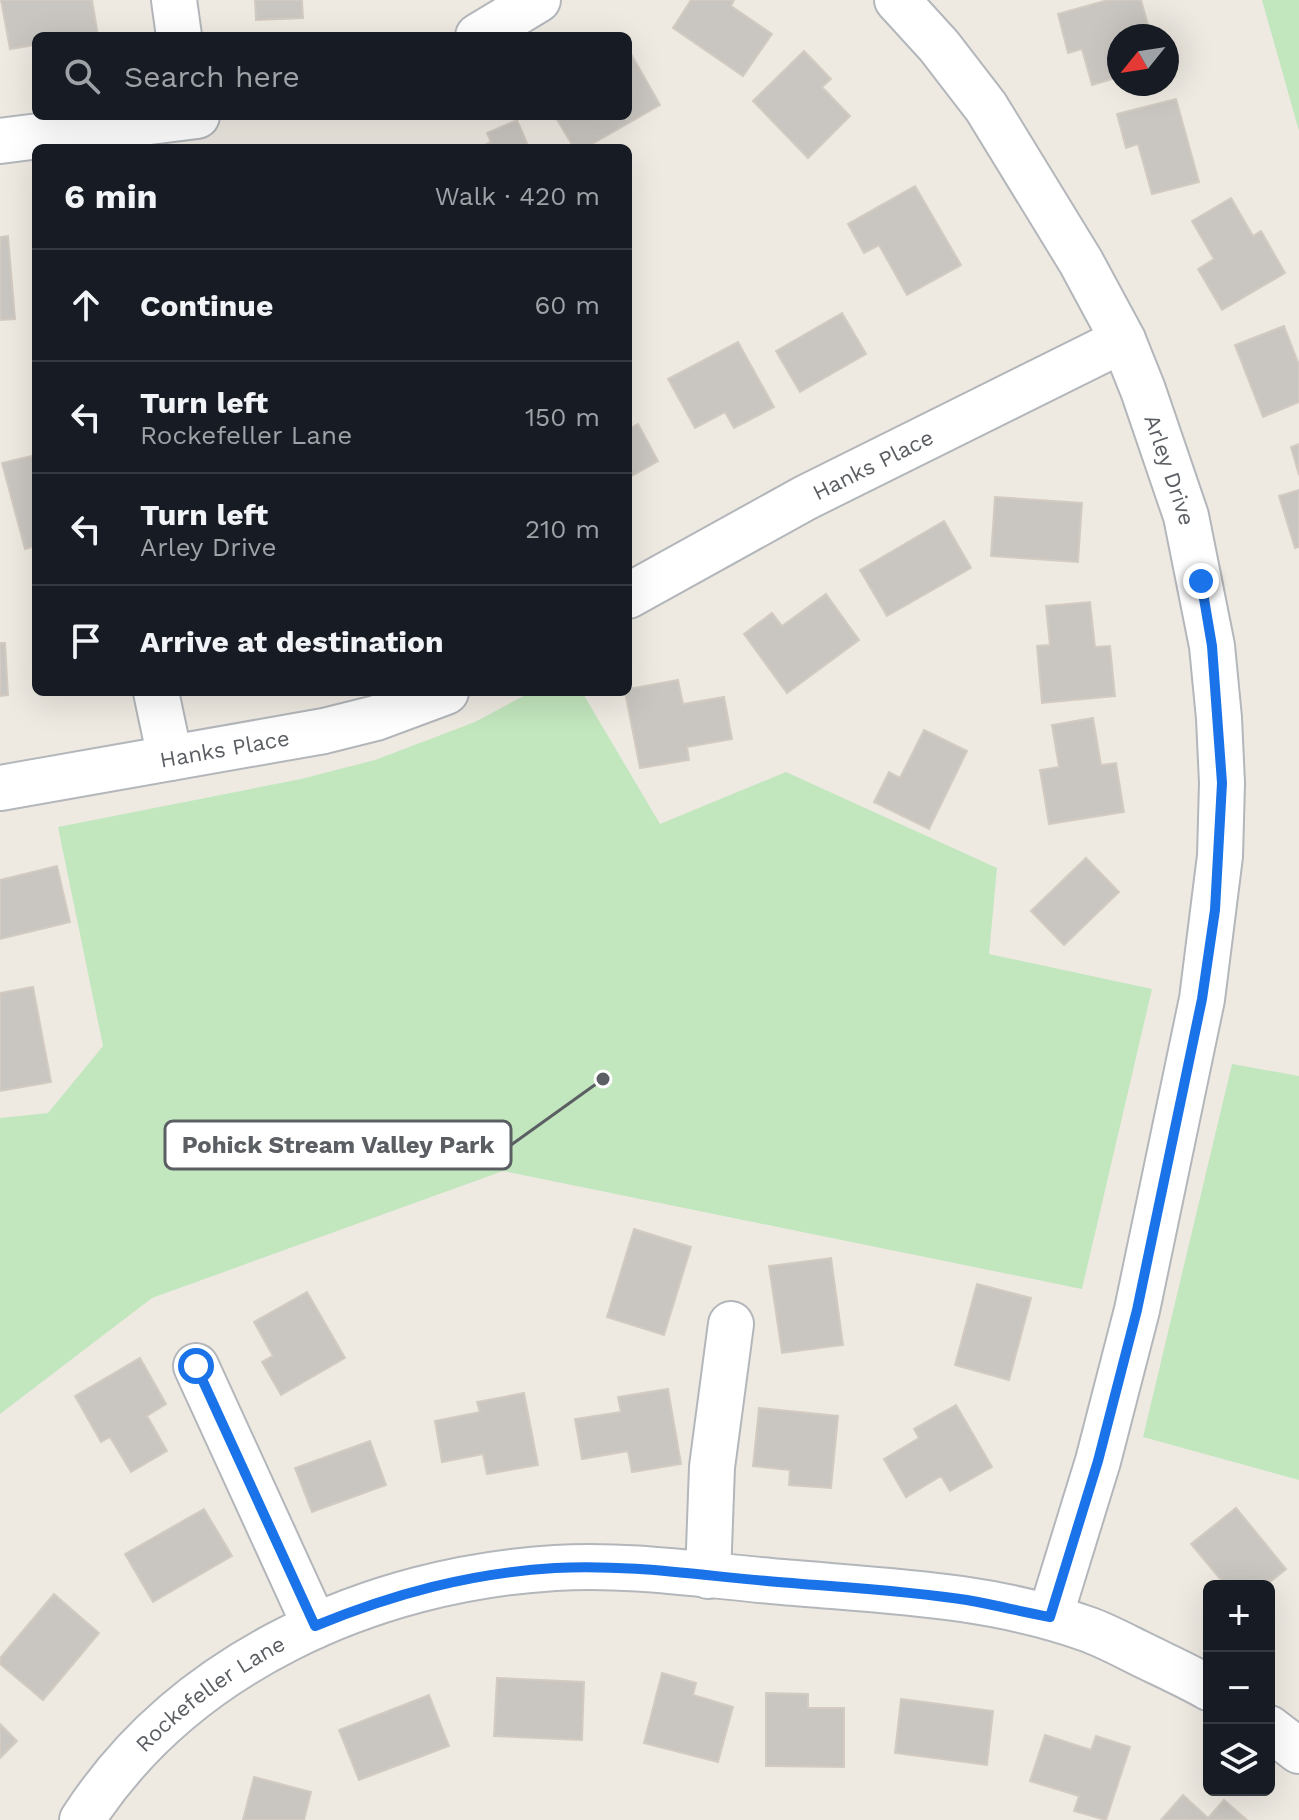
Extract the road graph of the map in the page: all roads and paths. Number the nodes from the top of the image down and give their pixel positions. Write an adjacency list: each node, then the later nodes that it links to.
1 (174, 0): 4 (street)
2 (538, 0): 5 (street)
3 (897, 0): 8 (street, Arley Drive)
4 (178, 32)
5 (485, 32)
6 (160, 120): 7 (street)
7 (0, 141)
8 (1123, 340): 9 (street, Hanks Place); 17 (street, Arley Drive)
9 (632, 594)
10 (157, 696): 12 (street)
11 (435, 696): 12 (street, Hanks Place)
12 (170, 758): 13 (street, Hanks Place)
13 (0, 788)
14 (731, 1324): 16 (street)
15 (196, 1366): 18 (street)
16 (708, 1576): 17 (street, Rockefeller Lane); 18 (street, Rockefeller Lane)
17 (1050, 1617): 19 (street, Rockefeller Lane)
18 (315, 1626): 22 (street, Rockefeller Lane)
19 (1203, 1685)
20 (1275, 1733): 21 (street)
21 (1299, 1751)
22 (82, 1820)

